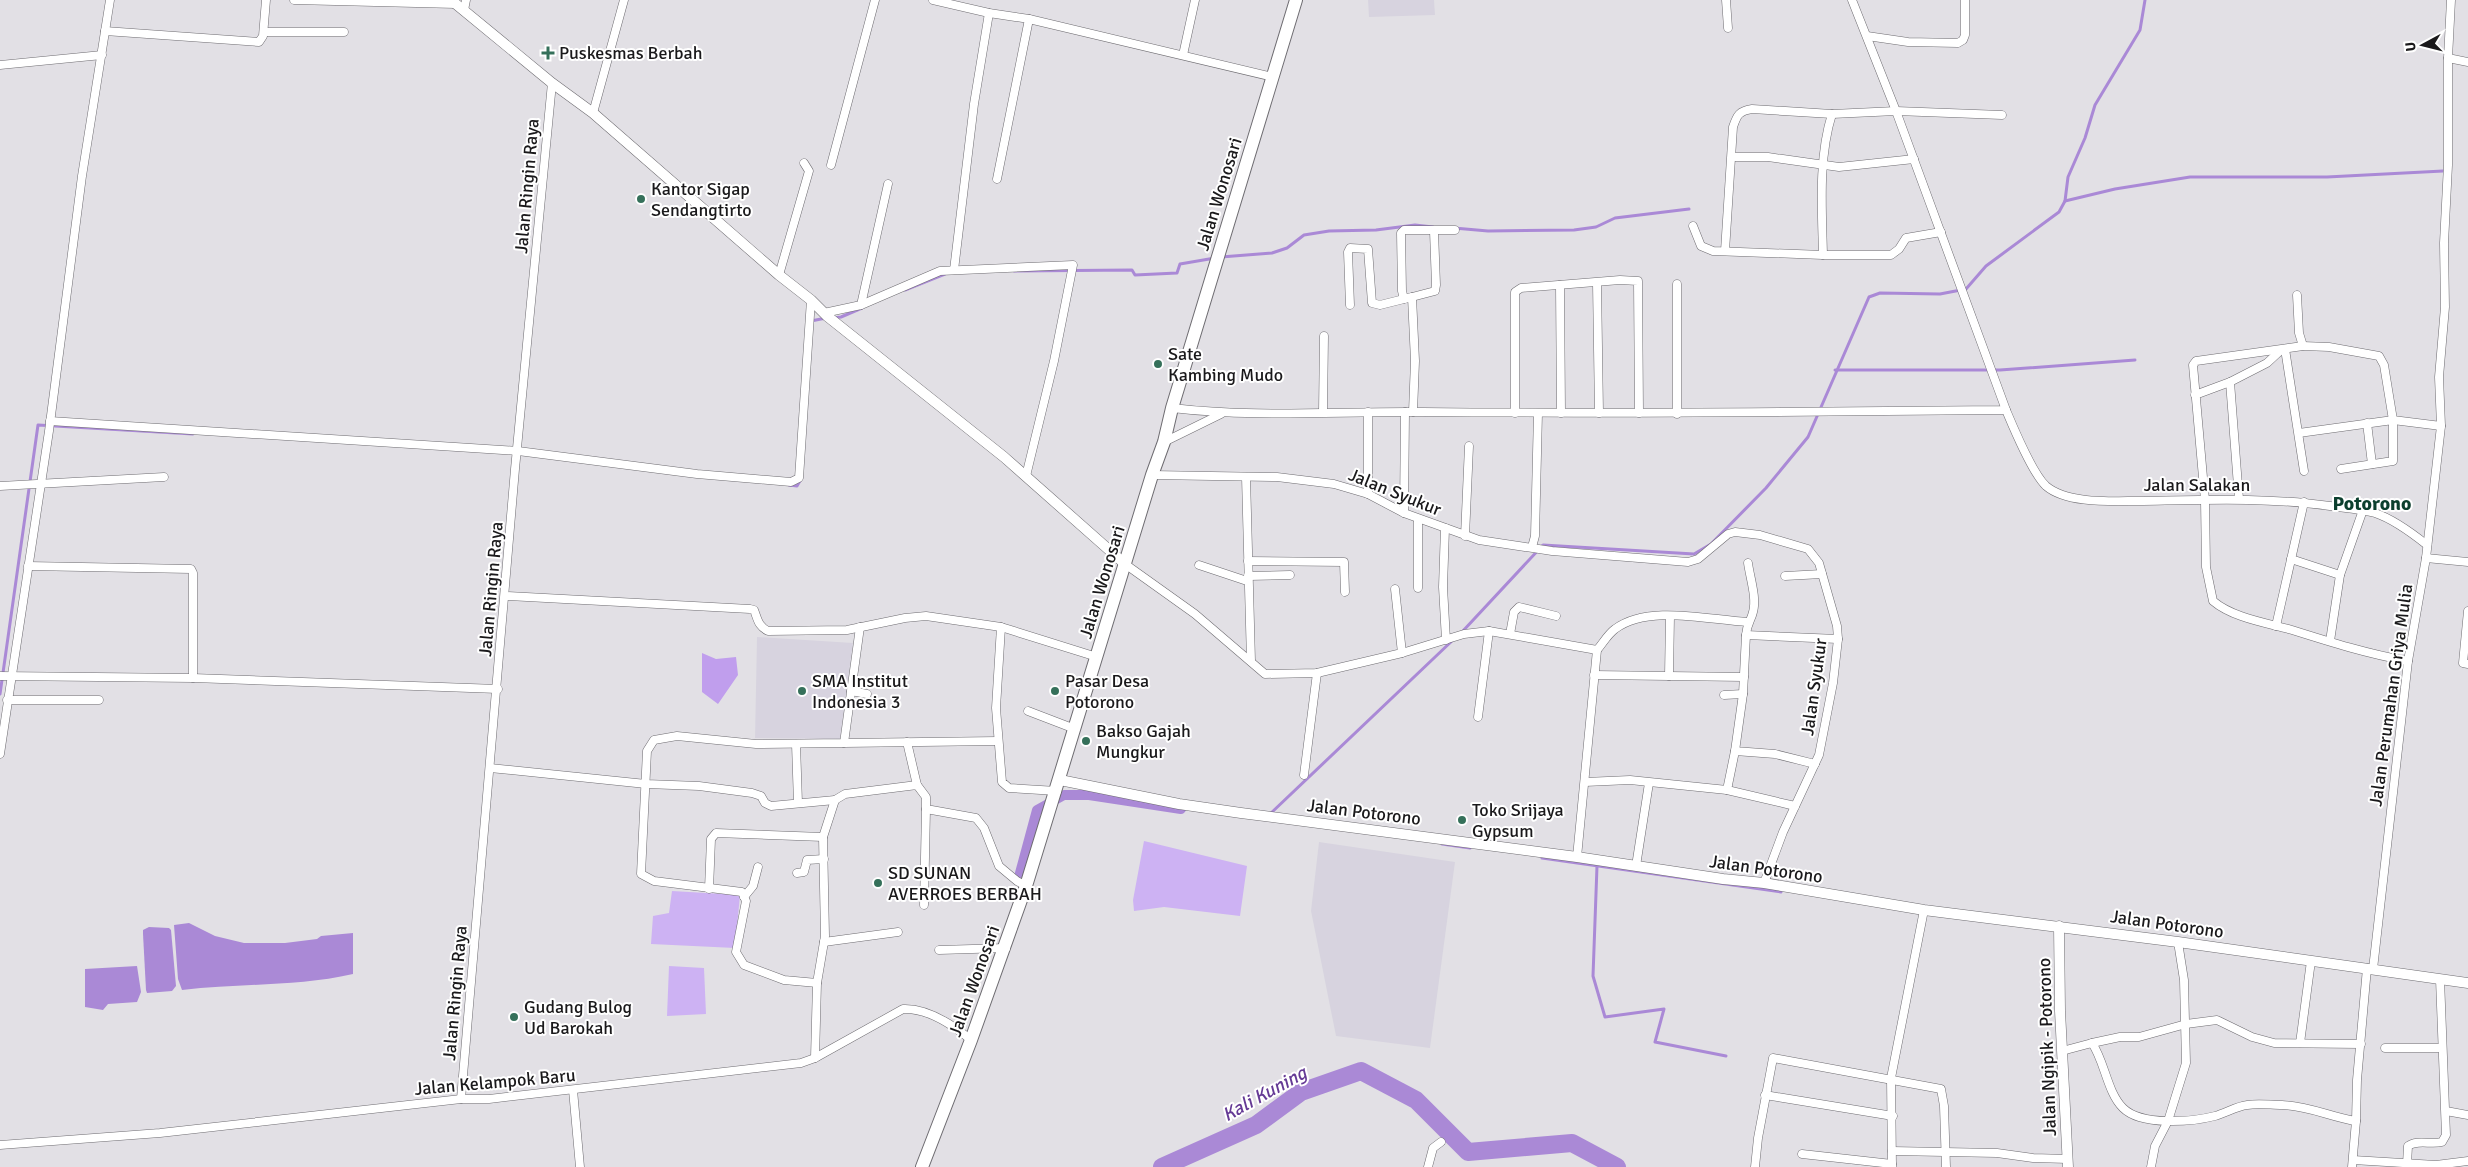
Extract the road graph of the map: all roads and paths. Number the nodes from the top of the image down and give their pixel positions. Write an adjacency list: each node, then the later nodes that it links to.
1 (110, 0): 17 (street)
2 (266, 0): 18 (street)
3 (294, 0): 13 (street)
4 (624, 0): 29 (street)
5 (875, 0): 36 (street)
6 (933, 0): 14 (street)
7 (1195, 0): 22 (street)
8 (1296, 0): 26 (highway, Jalan Wonosari)
9 (1726, 0): 16 (street)
10 (1852, 0): 20 (street, Jalan Salakan)
11 (1965, 0): 20 (street)
12 (2450, 0): 23 (street, Jalan Perumahan Griya Mulia)
13 (459, 4): 27 (street)
14 (988, 13): 15 (street); 45 (street)
15 (1029, 18): 22 (street); 37 (street)
16 (1728, 28)
17 (105, 31): 18 (street); 21 (street)
18 (264, 32): 19 (street)
19 (344, 32)
20 (1866, 36): 28 (street, Jalan Salakan)
21 (102, 55): 25 (street); 74 (street)
22 (1183, 55): 26 (street)
23 (2448, 58): 24 (street); 76 (street, Jalan Perumahan Griya Mulia)
24 (2468, 62)
25 (0, 65)
26 (1273, 77): 61 (highway, Jalan Wonosari)
27 (552, 82): 29 (street); 80 (street, Jalan Ringin Raya)
28 (1896, 111): 30 (street); 31 (street); 33 (street, Jalan Salakan)
29 (594, 113): 46 (street)
30 (1832, 114): 32 (street); 34 (street)
31 (2002, 115)
32 (1732, 157): 34 (street); 43 (street)
33 (1914, 159): 34 (street); 42 (street, Jalan Salakan)
34 (1824, 163): 44 (street)
35 (804, 164): 46 (street)
36 (831, 165)
37 (997, 179)
38 (888, 184): 53 (street)
39 (1693, 226): 43 (street)
40 (1454, 230): 41 (street)
41 (1434, 231): 51 (street); 51 (street)
42 (1941, 232): 44 (street); 62 (street, Jalan Salakan)
43 (1725, 251): 44 (street)
44 (1823, 255)
45 (954, 270): 53 (street); 85 (street)
46 (779, 275): 52 (street)
47 (1598, 283): 49 (street); 69 (street); 70 (street)
48 (1677, 284): 72 (street)
49 (1560, 285): 66 (street); 68 (street)
50 (2297, 295): 57 (street)
51 (1408, 298): 54 (street); 65 (street)
52 (811, 300): 55 (street); 80 (street)
53 (861, 305): 55 (street)
54 (1350, 306)
55 (824, 313): 85 (street)
56 (1324, 336): 63 (street)
57 (2303, 346): 58 (street); 73 (street)
58 (2283, 350): 59 (street); 60 (street); 77 (street)
59 (2230, 382): 60 (street); 91 (street)
60 (2195, 395): 92 (street)
61 (1172, 408): 71 (street); 78 (highway, Jalan Wonosari)
62 (2006, 410): 72 (street); 92 (street, Jalan Salakan)
63 (1323, 412): 64 (street); 71 (street)
64 (1368, 412): 65 (street); 90 (street)
65 (1409, 412): 66 (street); 95 (street)
66 (1515, 413): 67 (street)
67 (1538, 413): 68 (street); 100 (street)
68 (1561, 413): 69 (street)
69 (1599, 413): 70 (street)
70 (1639, 413): 72 (street)
71 (1221, 414): 78 (street)
72 (1677, 414)
73 (2393, 420): 75 (street); 76 (street); 81 (street)
74 (50, 423): 80 (street); 88 (street)
75 (2367, 423): 77 (street); 81 (street)
76 (2441, 426): 99 (street, Jalan Perumahan Griya Mulia)
77 (2299, 433): 83 (street)
78 (1164, 442): 84 (highway, Jalan Wonosari)
79 (1469, 446): 98 (street)
80 (518, 452): 117 (street, Jalan Ringin Raya)
81 (2372, 464): 82 (street)
82 (2341, 469)
83 (2304, 471)
84 (1152, 475): 87 (street, Jalan Syukur); 106 (highway, Jalan Wonosari)
85 (1026, 476): 106 (street)
86 (164, 477): 88 (street)
87 (1246, 477): 90 (street, Jalan Syukur); 103 (street)
88 (38, 484): 89 (street); 108 (street)
89 (0, 486)
90 (1368, 494): 95 (street, Jalan Syukur)
91 (2239, 499): 92 (street, Jalan Salakan); 93 (street, Jalan Salakan)
92 (2205, 500): 122 (street)
93 (2304, 502): 94 (street, Jalan Salakan); 102 (street)
94 (2363, 510): 99 (street, Jalan Salakan); 111 (street)
95 (1404, 513): 96 (street, Jalan Syukur)
96 (1418, 519): 97 (street, Jalan Syukur); 114 (street)
97 (1445, 528): 98 (street, Jalan Syukur); 128 (street)
98 (1465, 536): 100 (street, Jalan Syukur)
99 (2427, 545): 101 (street, Jalan Perumahan Griya Mulia)
100 (1533, 548): 109 (street, Jalan Syukur)
101 (2426, 558): 104 (street); 135 (street, Jalan Perumahan Griya Mulia)
102 (2291, 560): 111 (street); 122 (street)
103 (1248, 561): 113 (street); 116 (street)
104 (2468, 562)
105 (1748, 563): 121 (street)
106 (1125, 564): 133 (highway, Jalan Wonosari); 134 (street)
107 (1199, 564): 113 (street)
108 (28, 566): 138 (street); 142 (street)
109 (1822, 574): 112 (street); 129 (street, Jalan Syukur)
110 (1290, 575): 113 (street)
111 (2340, 575): 130 (street)
112 (1785, 576)
113 (1248, 579): 134 (street)
114 (1418, 588)
115 (1395, 589): 132 (street)
116 (1345, 592)
117 (506, 596): 123 (street); 143 (street, Jalan Ringin Raya)
118 (2468, 612): 136 (street)
119 (1556, 616): 126 (street)
120 (1670, 616): 121 (street); 131 (street); 140 (street)
121 (1747, 622): 127 (street)
122 (2276, 626): 130 (street)
123 (860, 627): 124 (street); 144 (street)
124 (1001, 627): 133 (street); 153 (street)
125 (1489, 631): 126 (street); 128 (street); 151 (street)
126 (1510, 634): 131 (street)
127 (1746, 635): 129 (street); 141 (street)
128 (1449, 639): 132 (street)
129 (1838, 639): 159 (street, Jalan Syukur)
130 (2330, 642): 135 (street)
131 (1597, 650): 139 (street)
132 (1402, 653): 137 (street)
133 (1097, 657): 152 (highway, Jalan Wonosari)
134 (1250, 661): 137 (street)
135 (2408, 661): 191 (street, Jalan Perumahan Griya Mulia)
136 (2468, 664)
137 (1317, 673): 161 (street)
138 (6, 675): 142 (street); 148 (street)
139 (1594, 675): 140 (street); 162 (street)
140 (1669, 676): 141 (street)
141 (1744, 676): 146 (street)
142 (193, 678): 143 (street)
143 (498, 689): 160 (street, Jalan Ringin Raya)
144 (850, 691): 145 (street); 155 (street)
145 (867, 694)
146 (1743, 694): 147 (street); 157 (street)
147 (1724, 695)
148 (7, 700): 149 (street); 158 (street)
149 (99, 700)
150 (1028, 711): 152 (street)
151 (1478, 717)
152 (1075, 729): 166 (highway, Jalan Wonosari)
153 (998, 741): 154 (street); 166 (street)
154 (907, 742): 155 (street); 165 (street)
155 (844, 743): 156 (street)
156 (796, 744): 164 (street); 169 (street)
157 (1735, 751): 159 (street); 167 (street)
158 (0, 754)
159 (1815, 764): 170 (street, Jalan Syukur)
160 (490, 768): 164 (street); 207 (street, Jalan Ringin Raya)
161 (1304, 775)
162 (1585, 782): 163 (street); 173 (street)
163 (1649, 783): 167 (street); 175 (street)
164 (646, 784): 169 (street); 180 (street)
165 (917, 786): 168 (street); 171 (street)
166 (1057, 789): 173 (street, Jalan Potorono); 179 (highway, Jalan Wonosari)
167 (1727, 790): 170 (street)
168 (835, 800): 169 (street); 172 (street)
169 (798, 803)
170 (1795, 806): 178 (street, Jalan Syukur)
171 (926, 810): 179 (street); 182 (street)
172 (823, 837): 174 (street); 180 (street)
173 (1577, 857): 175 (street, Jalan Potorono)
174 (824, 859): 177 (street); 186 (street)
175 (1636, 866): 178 (street, Jalan Potorono)
176 (758, 867): 181 (street)
177 (797, 874)
178 (1764, 883): 183 (street, Jalan Potorono)
179 (1026, 886): 188 (highway, Jalan Wonosari)
180 (709, 889): 181 (street)
181 (744, 896): 193 (street)
182 (924, 904)
183 (1924, 910): 184 (street, Jalan Potorono); 204 (street)
184 (2059, 926): 187 (street, Jalan Potorono); 202 (street, Jalan Ngipik - Potorono)
185 (898, 932): 186 (street)
186 (824, 942): 193 (street)
187 (2178, 942): 190 (street, Jalan Potorono); 195 (street)
188 (1006, 948): 189 (street); 196 (highway, Jalan Wonosari)
189 (939, 950)
190 (2310, 961): 191 (street, Jalan Potorono); 198 (street)
191 (2370, 968): 192 (street, Jalan Potorono); 199 (street, Jalan Perumahan Griya Mulia)
192 (2440, 979): 194 (street, Jalan Potorono); 201 (street)
193 (817, 983): 203 (street)
194 (2468, 983)
195 (2186, 1024): 197 (street); 198 (street); 211 (street)
196 (971, 1040): 203 (street, Jalan Kelampok Baru); 219 (highway, Jalan Wonosari)
197 (2092, 1043): 202 (street); 211 (street)
198 (2300, 1043): 199 (street)
199 (2361, 1044): 212 (street, Jalan Perumahan Griya Mulia)
200 (2385, 1048): 201 (street)
201 (2441, 1048): 208 (street)
202 (2062, 1051): 220 (street, Jalan Ngipik - Potorono)
203 (815, 1058): 205 (street, Jalan Kelampok Baru)
204 (1891, 1078): 206 (street); 210 (street); 216 (street)
205 (573, 1090): 207 (street, Jalan Kelampok Baru); 225 (street)
206 (1765, 1095): 210 (street); 227 (street)
207 (461, 1099): 214 (street, Jalan Kelampok Baru)
208 (2446, 1111): 209 (street); 222 (street)
209 (2468, 1115)
210 (1893, 1116): 215 (street)
211 (2168, 1120): 212 (street); 229 (street)
212 (2356, 1121): 221 (street, Jalan Perumahan Griya Mulia)
213 (1441, 1142): 226 (street)
214 (0, 1145)
215 (1892, 1151): 216 (street); 223 (street)
216 (1946, 1151): 220 (street); 228 (street)
217 (1802, 1154): 223 (street)
218 (2468, 1161): 224 (street)
219 (923, 1163)
220 (2068, 1163)
221 (2352, 1164): 222 (street)
222 (2407, 1164): 224 (street)
223 (1892, 1166)
224 (2436, 1166)
225 (580, 1167)
226 (1428, 1167)
227 (1755, 1167)
228 (1946, 1167)
229 (2151, 1167)

